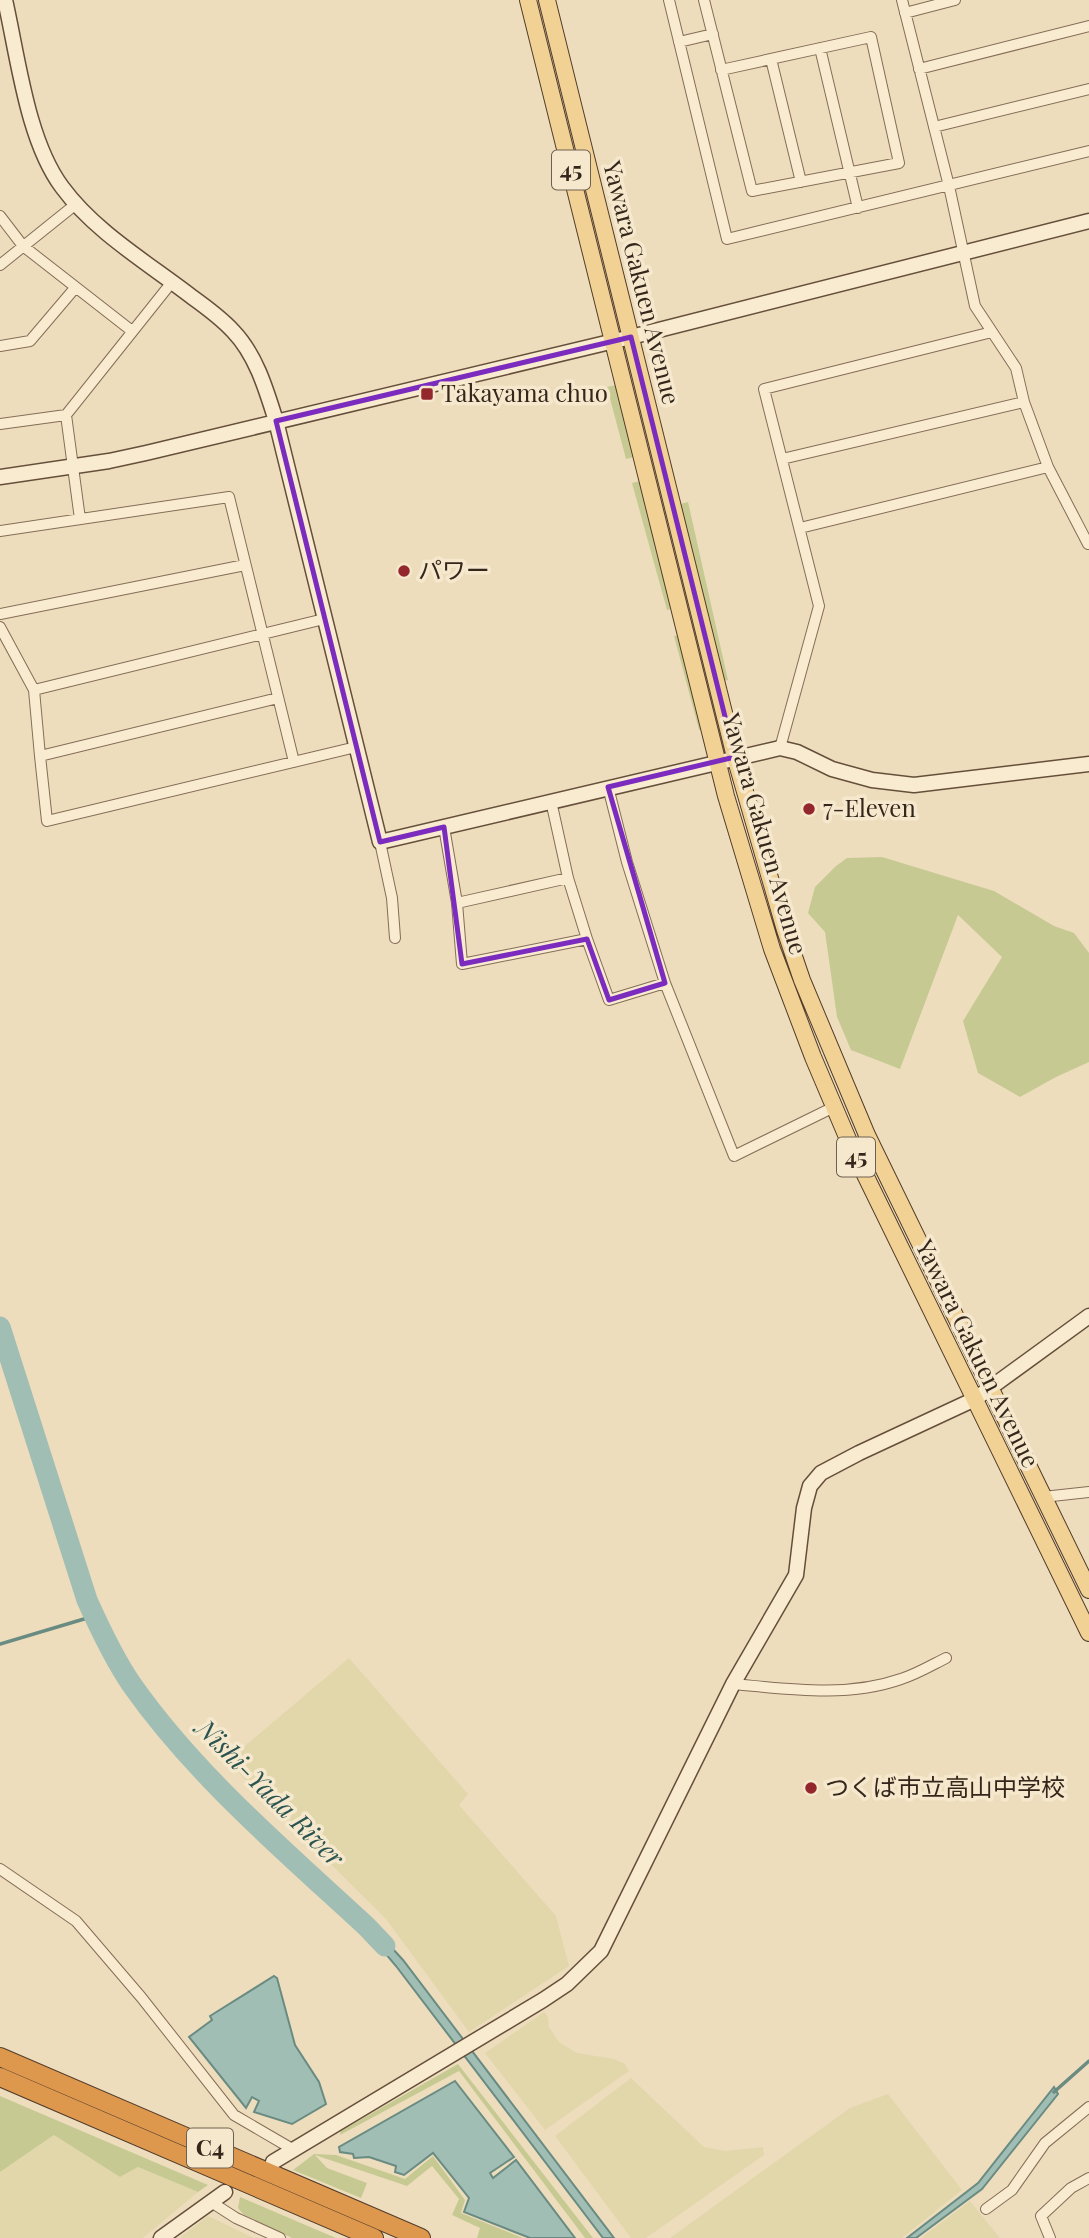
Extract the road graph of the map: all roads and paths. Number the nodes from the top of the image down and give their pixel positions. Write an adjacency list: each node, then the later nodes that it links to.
1 (5, 0): 22 (street)
2 (528, 0): 34 (main road, Yawara Gakuen Avenue / 45)
3 (547, 0): 33 (main road, Yawara Gakuen Avenue / 45)
4 (669, 0): 11 (street)
5 (704, 0): 10 (street)
6 (902, 0): 8 (street)
7 (955, 0): 8 (street)
8 (905, 13): 14 (street)
9 (1089, 26): 14 (street)
10 (713, 34): 11 (street); 15 (street)
11 (679, 42): 23 (street)
12 (820, 48): 13 (street); 19 (street); 19 (street)
13 (771, 59): 15 (street); 20 (street)
14 (919, 69): 17 (street)
15 (721, 70): 20 (street)
16 (1089, 89): 17 (street)
17 (934, 127): 21 (street)
18 (1089, 151): 21 (street)
19 (850, 172): 20 (street); 23 (street)
20 (801, 182)
21 (949, 186): 23 (street); 27 (street)
22 (76, 204): 26 (street); 29 (street)
23 (858, 208)
24 (0, 216): 26 (street)
25 (1089, 221): 27 (street)
26 (23, 246): 28 (street); 30 (street)
27 (964, 252): 32 (street); 33 (street)
28 (0, 265)
29 (172, 282): 31 (street); 38 (street)
30 (75, 288): 31 (street); 35 (street)
31 (132, 331): 37 (street)
32 (992, 332): 36 (street); 40 (street)
33 (631, 337): 34 (street); 58 (main road, Yawara Gakuen Avenue / 45)
34 (613, 341): 38 (street); 59 (main road, Yawara Gakuen Avenue / 45)
35 (0, 346)
36 (1024, 402): 40 (street); 42 (street)
37 (66, 415): 39 (street); 41 (street)
38 (276, 421): 41 (street); 50 (street)
39 (0, 424)
40 (782, 459): 45 (street)
41 (74, 466): 43 (street); 44 (street)
42 (1048, 467): 45 (street); 47 (street)
43 (0, 477)
44 (80, 519): 46 (street); 48 (street)
45 (800, 528): 56 (street)
46 (0, 531)
47 (1089, 545)
48 (245, 565): 49 (street); 52 (street)
49 (0, 614)
50 (324, 619): 52 (street); 55 (street)
51 (0, 626): 53 (street)
52 (262, 634): 53 (street); 54 (street)
53 (34, 690): 57 (street)
54 (278, 698): 57 (street); 60 (street)
55 (356, 747): 60 (street); 65 (street)
56 (780, 748): 58 (street); 61 (street)
57 (40, 756): 60 (street)
58 (735, 757): 59 (street); 73 (main road, Yawara Gakuen Avenue / 45)
59 (718, 761): 62 (street); 71 (main road, Yawara Gakuen Avenue / 45)
60 (294, 762)
61 (1089, 764)
62 (608, 787): 63 (street); 70 (street)
63 (551, 801): 64 (street); 66 (street)
64 (444, 827): 65 (street); 67 (street)
65 (380, 842): 68 (street)
66 (568, 878): 67 (street); 69 (street)
67 (457, 903): 69 (street)
68 (395, 938)
69 (587, 939): 70 (street)
70 (665, 983): 71 (street)
71 (834, 1107): 74 (main road, Yawara Gakuen Avenue / 45)
72 (1089, 1317): 73 (street)
73 (990, 1389): 74 (street); 76 (main road, Yawara Gakuen Avenue / 45)
74 (975, 1399): 79 (main road, Yawara Gakuen Avenue / 45); 81 (street)
75 (1089, 1492): 76 (street)
76 (1043, 1497): 77 (main road, Yawara Gakuen Avenue / 45)
77 (1083, 1562): 78 (main road, Yawara Gakuen Avenue / 45)
78 (1089, 1590)
79 (1089, 1633)
80 (946, 1658): 81 (street)
81 (733, 1684): 86 (street)
82 (0, 1869): 86 (street)
83 (0, 2057): 95 (highway, C4)
84 (0, 2077): 94 (highway, C4)
85 (1089, 2107): 91 (street)
86 (294, 2150): 87 (street)
87 (273, 2162)
88 (1089, 2178): 96 (street)
89 (225, 2192): 90 (street)
90 (211, 2202): 92 (street); 93 (street)
91 (986, 2209)
92 (161, 2238)
93 (280, 2238)
94 (374, 2238)
95 (421, 2238)
96 (1051, 2238)

